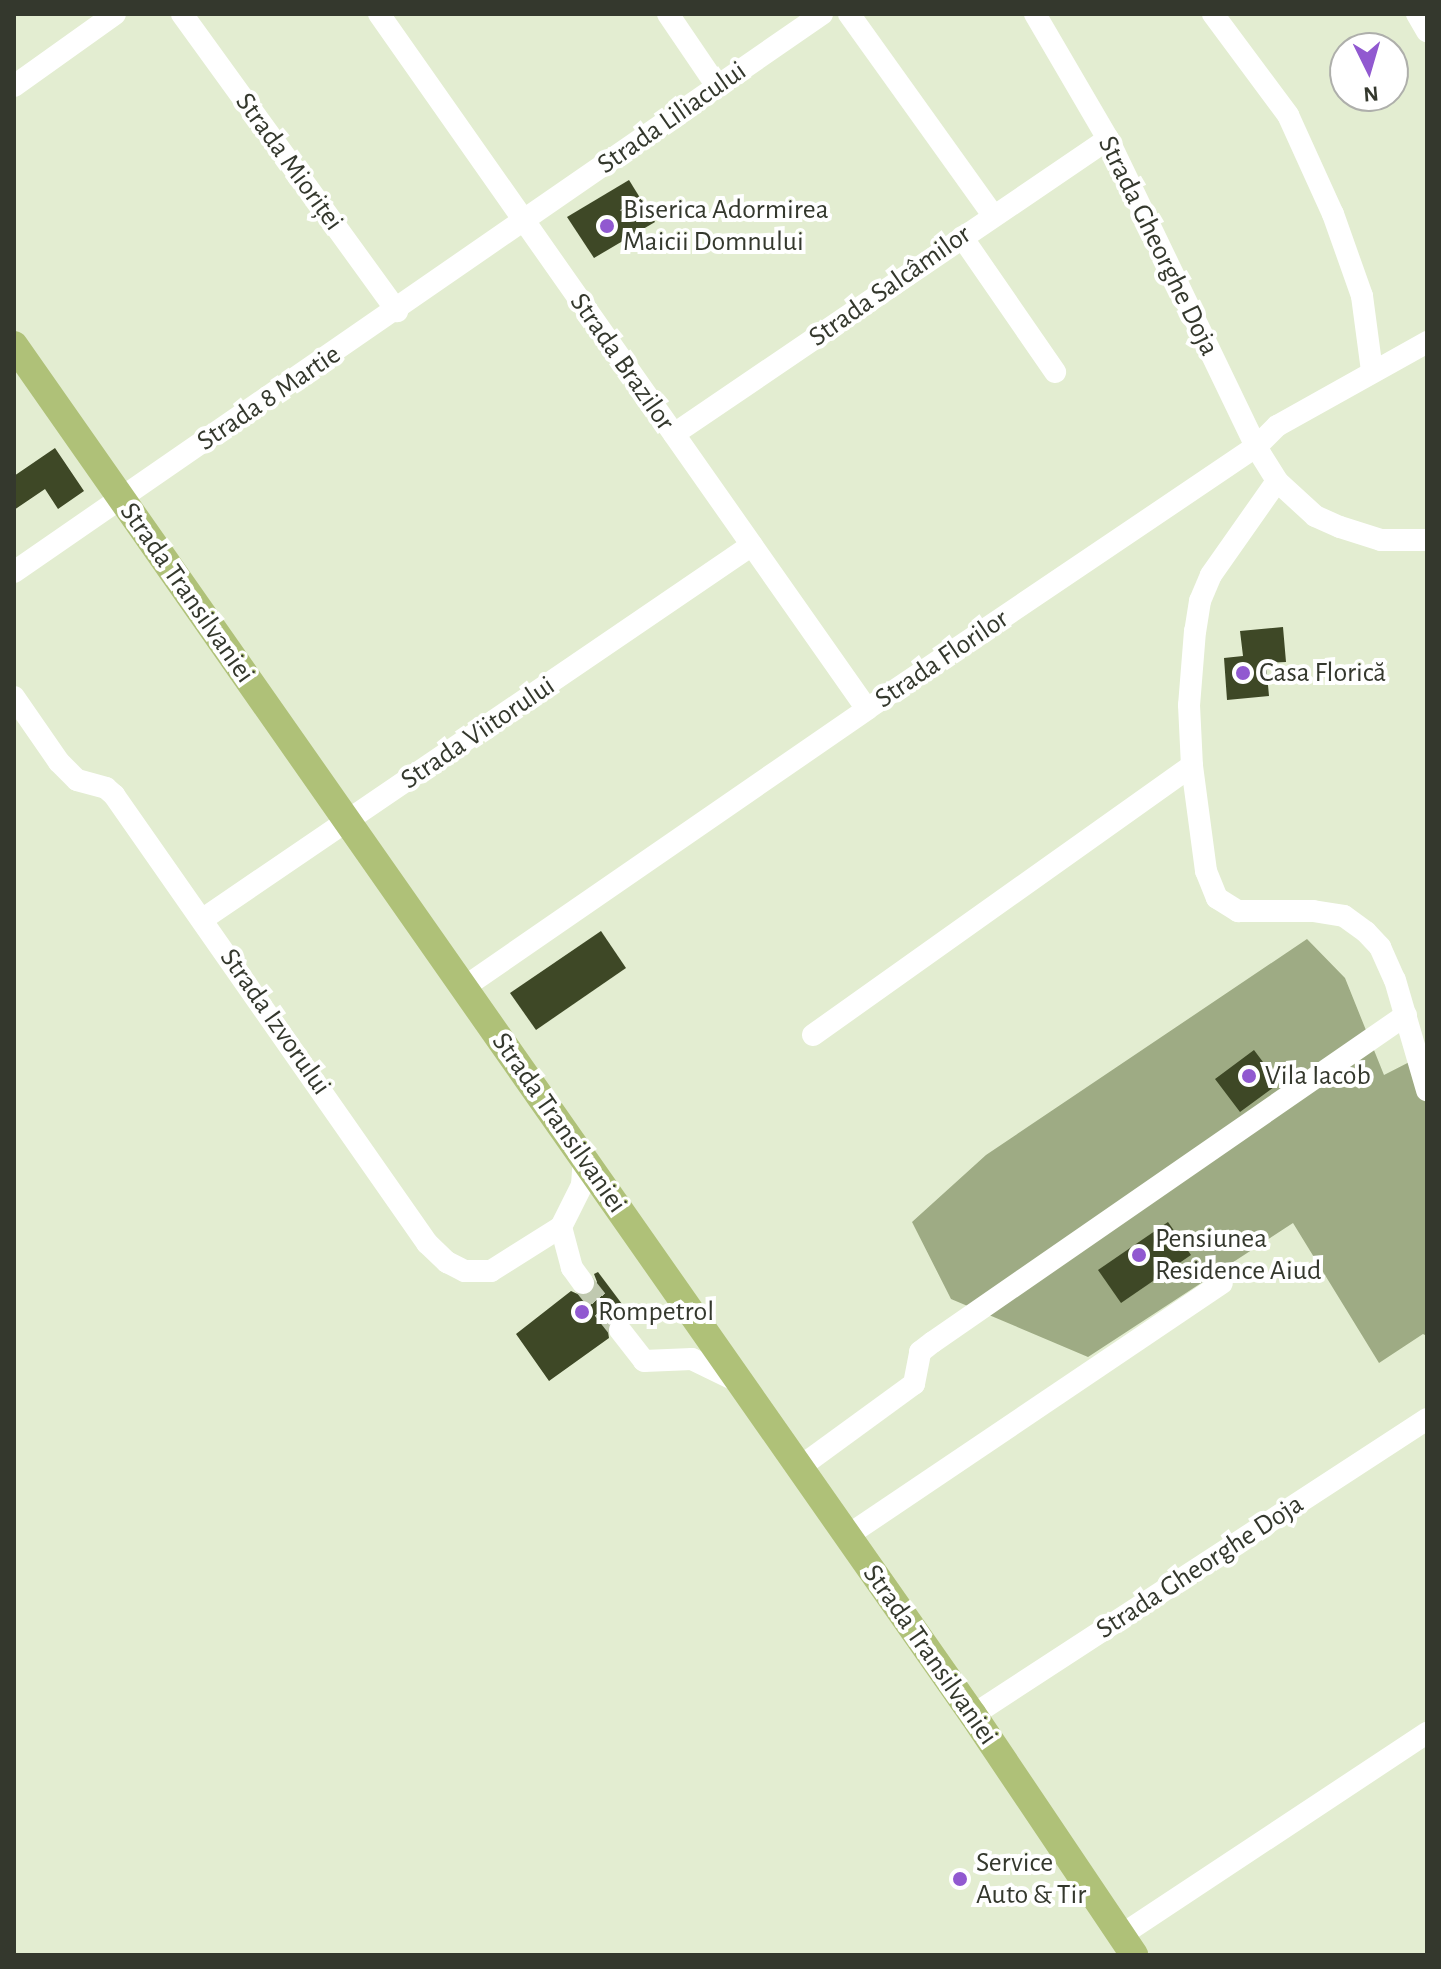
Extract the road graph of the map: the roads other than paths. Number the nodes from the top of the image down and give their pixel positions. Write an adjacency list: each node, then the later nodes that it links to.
1 (115, 14): 11 (street)
2 (182, 14): 17 (street, Strada Mioriței)
3 (379, 14): 15 (street, Strada Brazilor)
4 (668, 14): 12 (street)
5 (822, 14): 12 (street, Strada Liliacului)
6 (849, 14): 14 (street)
7 (1035, 14): 13 (street, Strada Gheorghe Doja)
8 (1213, 14): 20 (street)
9 (1417, 14): 10 (street)
10 (1427, 31)
11 (14, 86)
12 (717, 86): 15 (street, Strada Liliacului)
13 (1108, 139): 14 (street, Strada Salcâmilor); 23 (street, Strada Gheorghe Doja)
14 (993, 215): 16 (street, Strada Salcâmilor)
15 (523, 223): 17 (street, Strada 8 Martie); 22 (street, Strada Brazilor)
16 (962, 237): 21 (street); 22 (street, Strada Salcâmilor)
17 (397, 311): 25 (street, Strada 8 Martie)
18 (1427, 342): 20 (street, Strada Florilor)
19 (14, 345): 25 (main road, Strada Transilvaniei)
20 (1372, 371): 23 (street, Strada Florilor)
21 (1055, 372)
22 (674, 434): 27 (street, Strada Brazilor)
23 (1256, 447): 24 (street, Strada Gheorghe Doja); 30 (street, Strada Florilor)
24 (1277, 481): 26 (street, Strada Gheorghe Doja); 31 (street)
25 (122, 500): 28 (street, Strada 8 Martie); 32 (main road, Strada Transilvaniei)
26 (1427, 540)
27 (752, 545): 30 (street, Strada Brazilor); 32 (street, Strada Viitorului)
28 (14, 572)
29 (14, 697): 33 (street, Strada Izvorului)
30 (867, 709): 34 (street, Strada Florilor)
31 (1192, 766): 35 (street); 36 (street)
32 (348, 822): 33 (street, Strada Viitorului); 34 (main road, Strada Transilvaniei)
33 (203, 919): 39 (street, Strada Izvorului)
34 (463, 988): 38 (main road, Strada Transilvaniei)
35 (1406, 1015): 37 (street); 45 (street)
36 (813, 1035)
37 (1427, 1090)
38 (584, 1158): 39 (street); 43 (main road, Strada Transilvaniei)
39 (561, 1227): 40 (street)
40 (583, 1283)
41 (1222, 1283): 46 (street)
42 (620, 1330): 43 (street)
43 (741, 1383): 45 (main road, Strada Transilvaniei)
44 (1427, 1419): 47 (street, Strada Gheorghe Doja)
45 (800, 1467): 46 (main road, Strada Transilvaniei)
46 (847, 1536): 47 (main road, Strada Transilvaniei)
47 (973, 1715): 49 (main road, Strada Transilvaniei)
48 (1427, 1733): 49 (street)
49 (1121, 1949)

